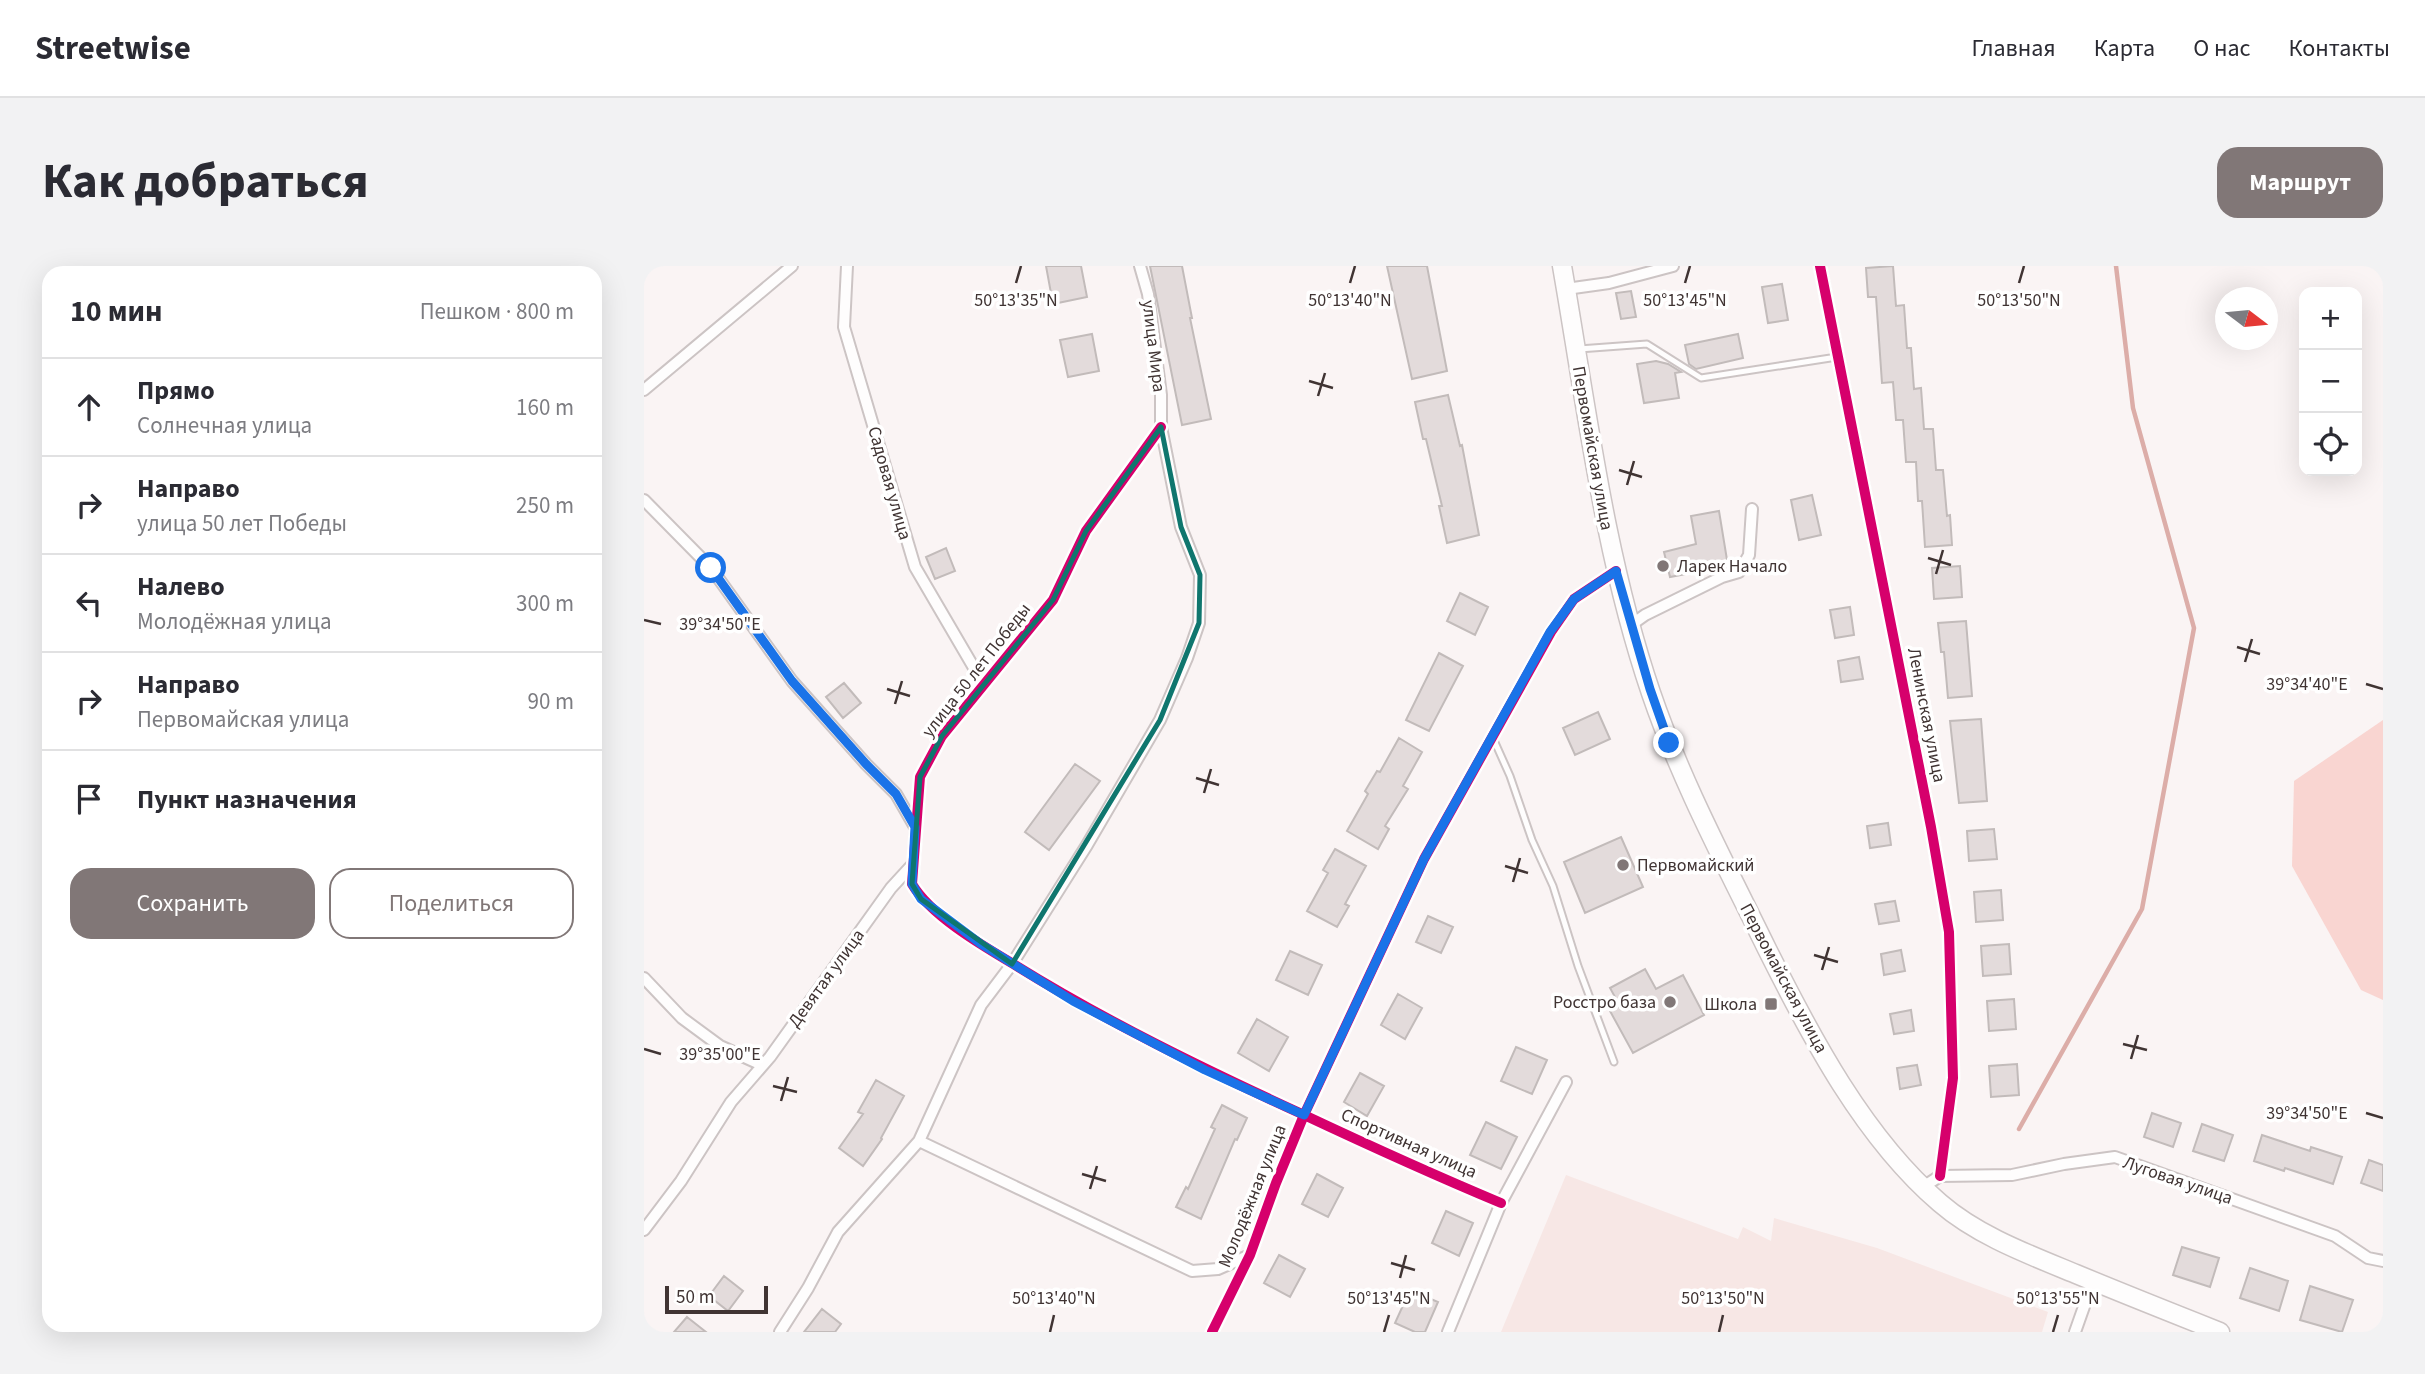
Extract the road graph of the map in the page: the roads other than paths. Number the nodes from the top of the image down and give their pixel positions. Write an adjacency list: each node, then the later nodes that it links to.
1 (792, 266): 10 (street)
2 (847, 266): 16 (street, Садовая улица)
3 (1140, 266): 11 (street, улица Мира)
4 (1562, 266): 7 (main road, Первомайская улица)
5 (1672, 266): 7 (street)
6 (1820, 266): 9 (street, Ленинская улица)
7 (1566, 289): 8 (main road, Первомайская улица)
8 (1576, 350): 9 (lane); 14 (main road, Первомайская улица)
9 (1839, 356): 27 (street, Ленинская улица)
10 (644, 390)
11 (1161, 427): 16 (street, улица 50 лет Победы); 20 (street)
12 (644, 500): 18 (street)
13 (1752, 509): 15 (street)
14 (1616, 571): 15 (main road, Первомайская улица); 17 (street, Молодёжная улица)
15 (1631, 625): 28 (main road, Первомайская улица)
16 (984, 685): 18 (street, улица 50 лет Победы)
17 (1493, 736): 22 (lane); 25 (street, Молодёжная улица)
18 (915, 827): 19 (street, улица 50 лет Победы)
19 (913, 864): 20 (street, улица 50 лет Победы); 23 (street, Девятая улица)
20 (1012, 964): 25 (street, улица 50 лет Победы); 26 (street)
21 (644, 978): 23 (street)
22 (1614, 1062)
23 (762, 1065): 30 (street, Девятая улица)
24 (1566, 1082): 29 (street)
25 (1304, 1115): 29 (street, Спортивная улица); 31 (street, Молодёжная улица)
26 (919, 1140): 31 (street); 34 (street)
27 (1940, 1175): 28 (street); 32 (street, Луговая улица)
28 (1923, 1187): 33 (main road, Первомайская улица)
29 (1501, 1203): 36 (street)
30 (644, 1230)
31 (1250, 1255): 35 (street, Молодёжная улица)
32 (2383, 1261)
33 (2093, 1281): 37 (street); 38 (main road, Первомайская улица)
34 (780, 1332)
35 (1212, 1332)
36 (1448, 1332)
37 (2075, 1332)
38 (2220, 1332)

